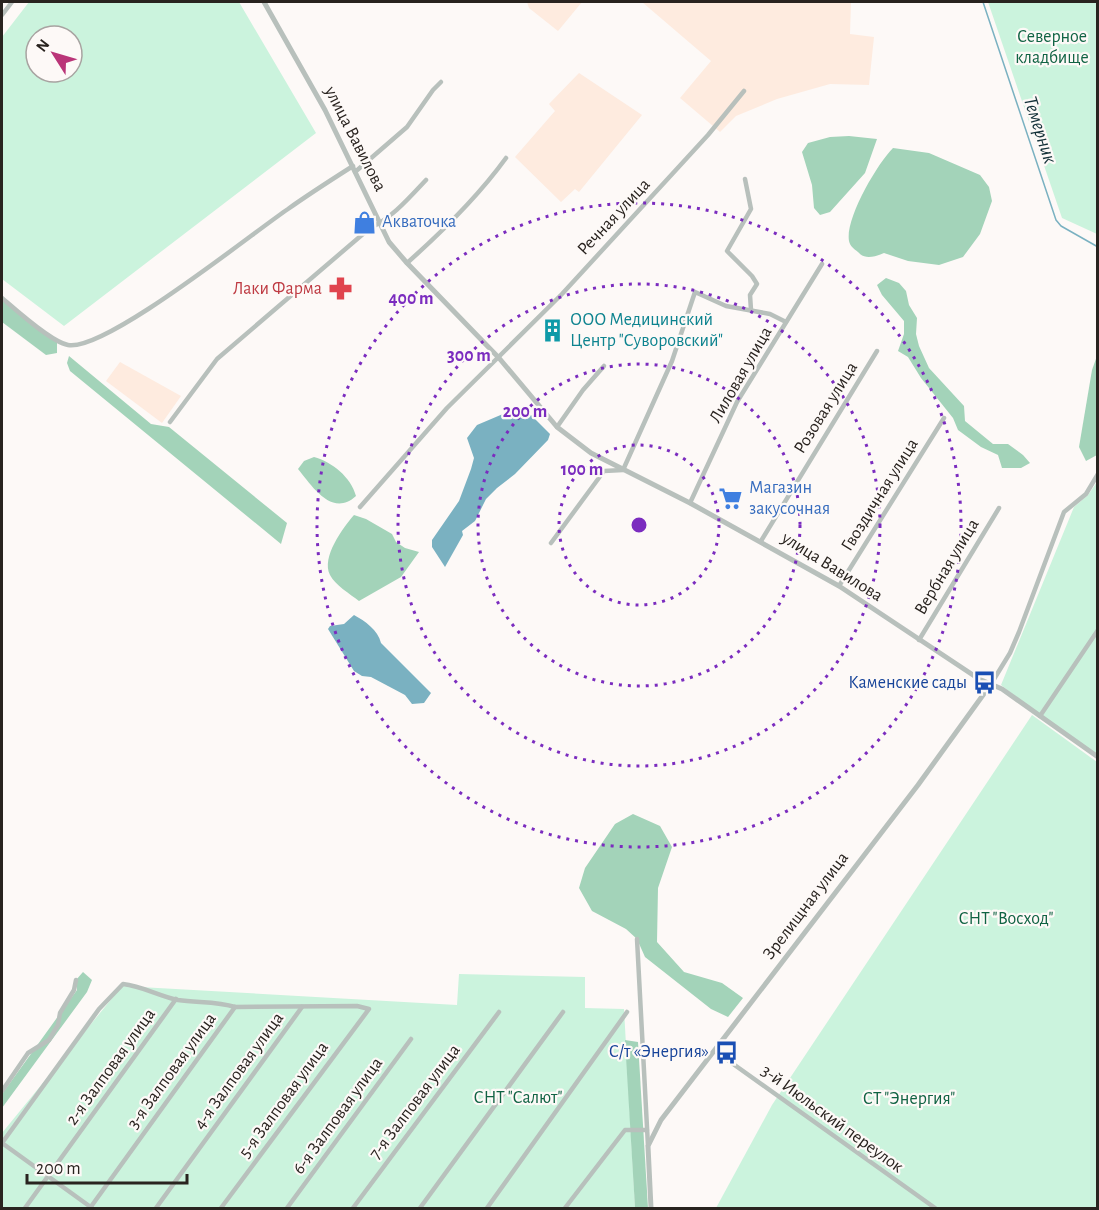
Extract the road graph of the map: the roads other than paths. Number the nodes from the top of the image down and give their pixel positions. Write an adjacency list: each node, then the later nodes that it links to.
1 (12, 2): 3 (street)
2 (264, 2): 7 (street, улица Вавилова)
3 (2, 15)
4 (441, 82): 7 (street)
5 (744, 91): 17 (street, Речная улица)
6 (506, 158): 11 (street)
7 (354, 169): 10 (street, улица Вавилова); 13 (street)
8 (745, 179): 14 (street)
9 (426, 180): 10 (street)
10 (380, 223): 11 (street, улица Вавилова); 20 (street)
11 (406, 263): 17 (street, улица Вавилова)
12 (822, 264): 15 (street, Лиловая улица)
13 (2, 298)
14 (751, 310): 15 (street); 22 (street)
15 (786, 322): 24 (street, Лиловая улица)
16 (877, 351): 27 (street, Розовая улица)
17 (499, 358): 21 (street, улица Вавилова); 25 (street, Речная улица)
18 (604, 366): 21 (street)
19 (944, 418): 29 (street, Гвоздичная улица)
20 (170, 422)
21 (557, 427): 22 (street, улица Вавилова)
22 (623, 470): 24 (street, улица Вавилова); 28 (street)
23 (1098, 474): 32 (street)
24 (690, 503): 27 (street, улица Вавилова)
25 (360, 507)
26 (999, 508): 31 (street, Вербная улица)
27 (760, 541): 29 (street, улица Вавилова)
28 (551, 543)
29 (839, 586): 31 (street, улица Вавилова)
30 (1098, 630): 33 (street)
31 (919, 640): 32 (street, улица Вавилова)
32 (991, 684): 33 (street, улица Вавилова); 44 (street, Зрелищная улица)
33 (1040, 716): 34 (street, улица Вавилова)
34 (1098, 757)
35 (637, 939): 46 (street, Зрелищная улица)
36 (76, 980): 45 (street)
37 (176, 999): 38 (street); 47 (street); 49 (street, 2-я Залповая улица)
38 (235, 1007): 39 (street); 50 (street, 3-я Залповая улица)
39 (302, 1007): 52 (street, 4-я Залповая улица); 53 (street, 5-я Залповая улица)
40 (499, 1012): 55 (street, 7-я Залповая улица)
41 (563, 1012): 56 (street)
42 (627, 1012): 57 (street)
43 (411, 1039): 54 (street, 6-я Залповая улица)
44 (715, 1051): 48 (street, Зрелищная улица); 60 (street, 3-й Июльский переулок)
45 (2, 1091)
46 (647, 1130): 48 (street, Зрелищная улица); 58 (street)
47 (2, 1143): 49 (street)
48 (648, 1146): 59 (street, Зрелищная улица)
49 (48, 1176): 50 (street); 51 (street, 2-я Залповая улица)
50 (91, 1208)
51 (25, 1209)
52 (156, 1209)
53 (221, 1209)
54 (287, 1209)
55 (353, 1209)
56 (420, 1209)
57 (487, 1209)
58 (566, 1209)
59 (651, 1209)
60 (935, 1209)

